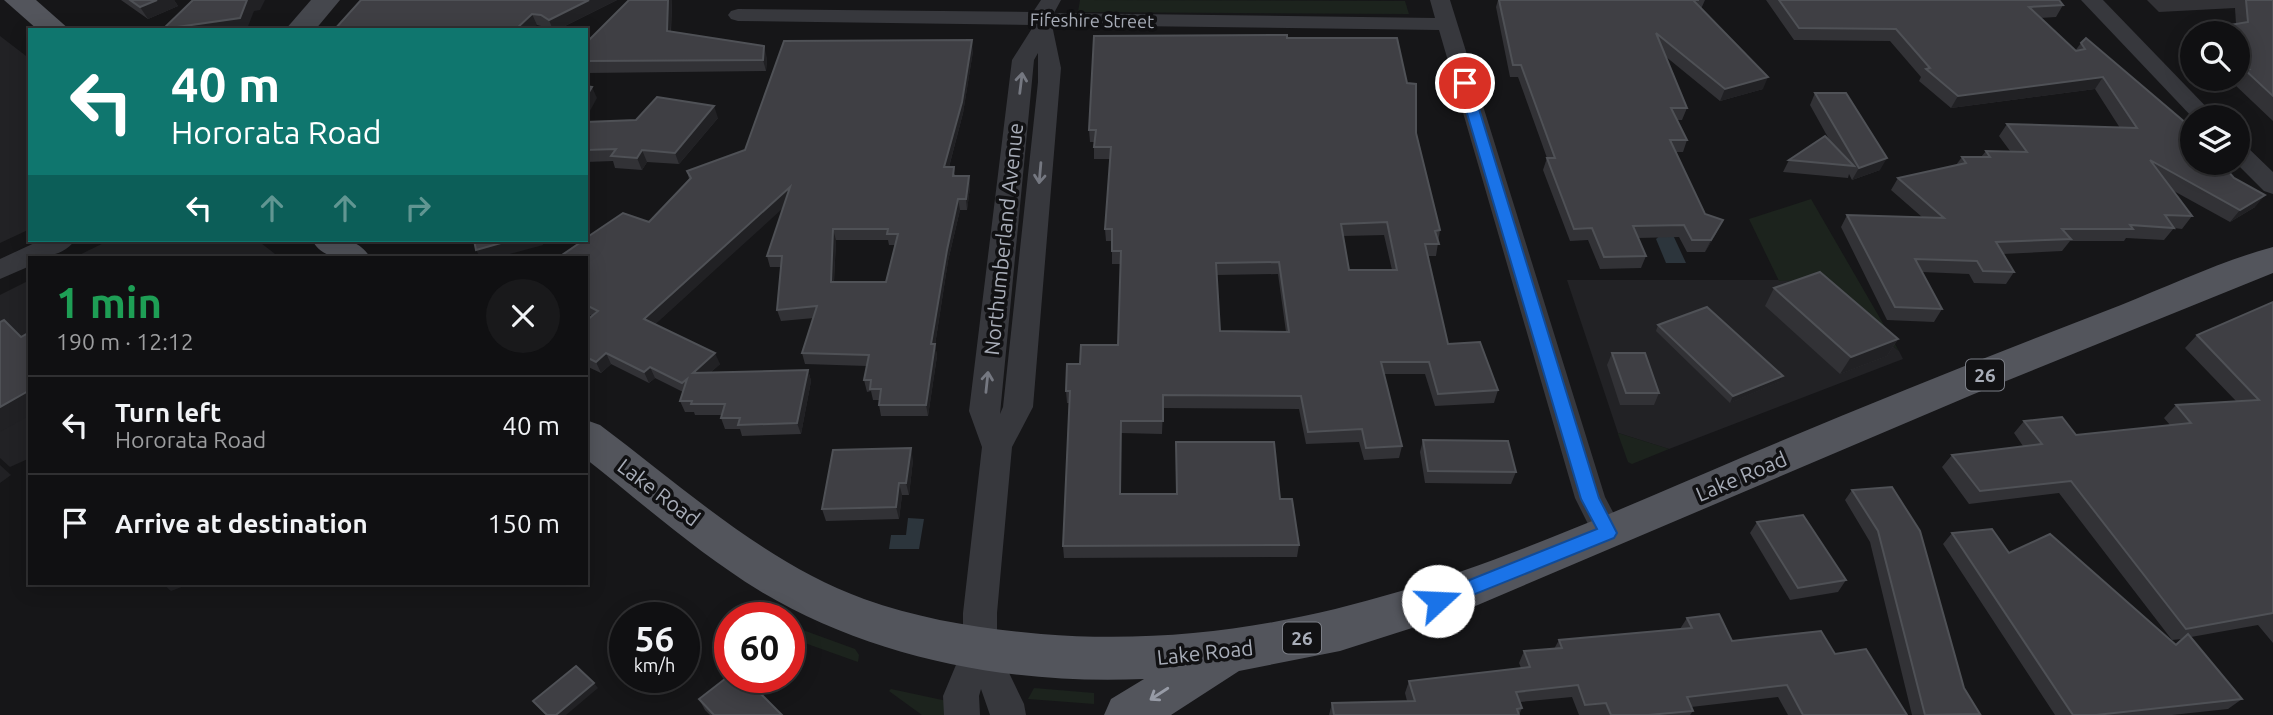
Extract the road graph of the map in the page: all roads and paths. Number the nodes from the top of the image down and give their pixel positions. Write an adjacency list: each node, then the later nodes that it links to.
1 (19, 0): 7 (main road)
2 (326, 0): 8 (street)
3 (2091, 0): 9 (street)
4 (1443, 12): 5 (street, Fifeshire Street); 21 (street)
5 (1042, 13): 6 (street, Fifeshire Street); 20 (street, Northumberland Avenue, one-way to 20); 20 (street, Northumberland Avenue, one-way to 5)
6 (738, 15)
7 (54, 28)
8 (301, 28)
9 (2194, 105)
10 (2250, 163): 11 (street)
11 (2273, 187)
12 (58, 242): 14 (street)
13 (332, 242): 15 (main road)
14 (30, 256)
15 (351, 256)
16 (28, 257): 18 (street)
17 (2273, 259): 21 (main road, Lake Road / 26)
18 (0, 271)
19 (588, 438): 22 (main road, Lake Road / 26)
20 (997, 447): 22 (street, Northumberland Avenue)
21 (1608, 533): 23 (main road, Lake Road / 26)
22 (980, 648): 23 (main road, Lake Road / 26); 24 (street); 25 (street)
23 (1233, 650): 26 (main road, one-way to 26)
24 (962, 715)
25 (1008, 715)
26 (1128, 715)

